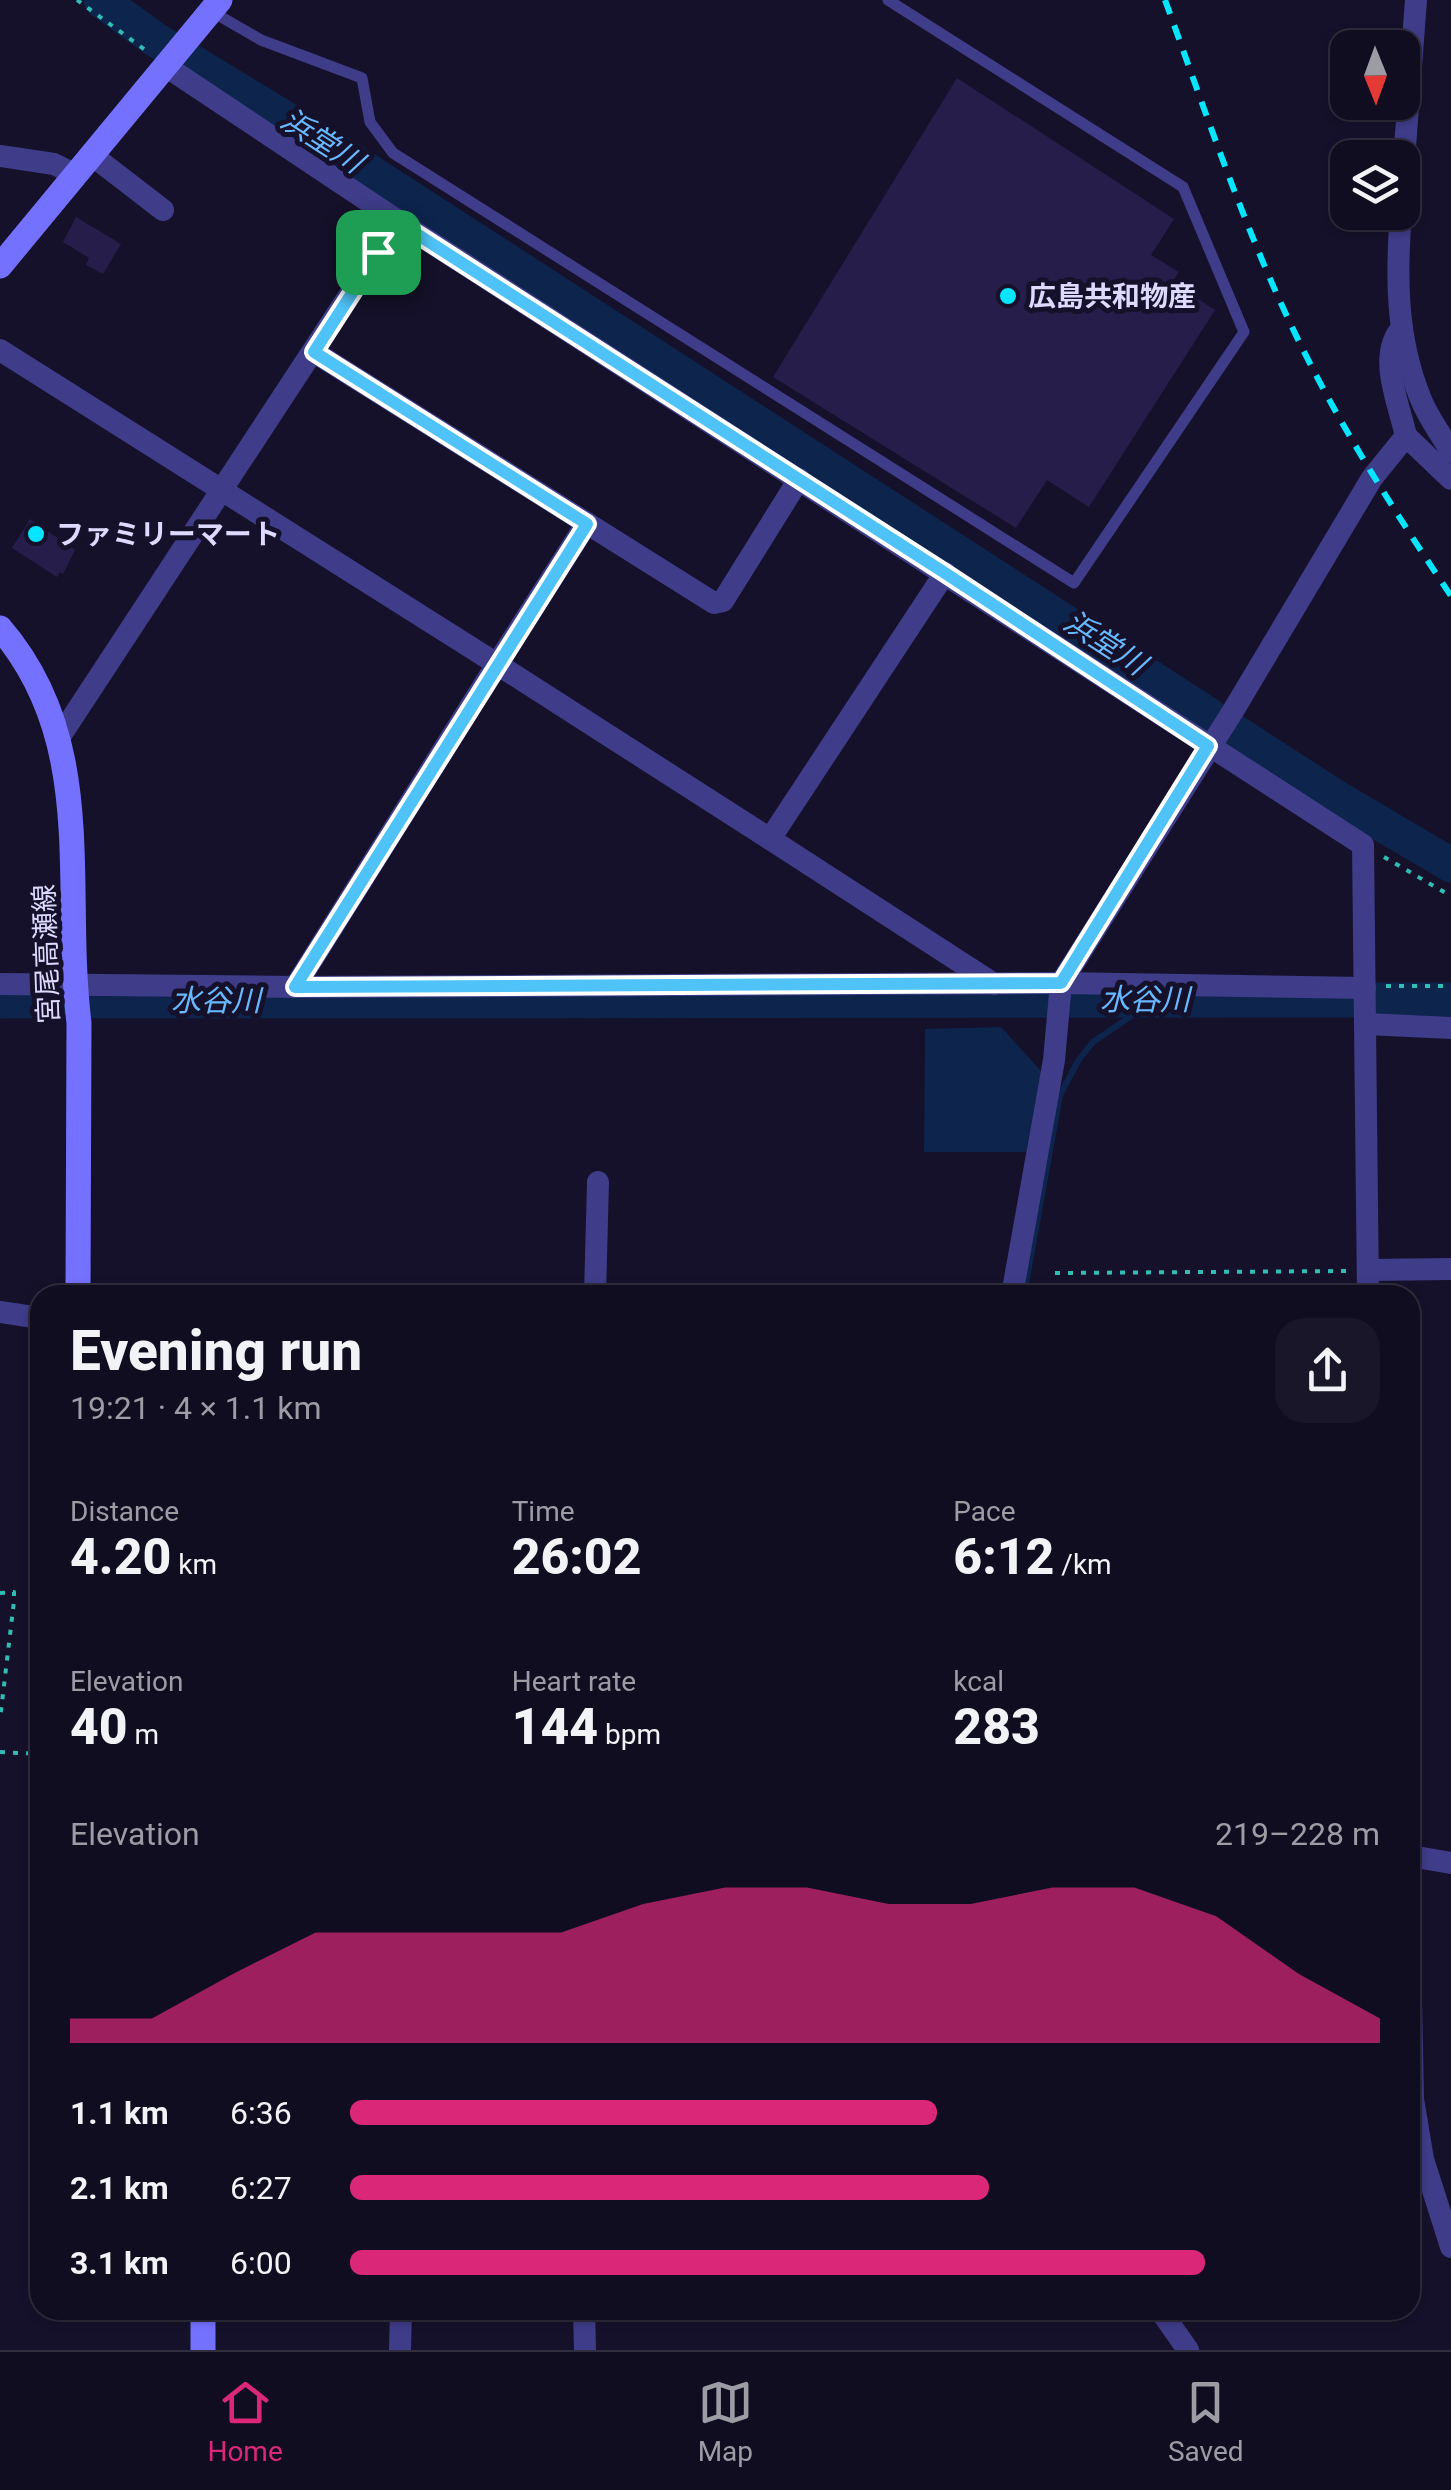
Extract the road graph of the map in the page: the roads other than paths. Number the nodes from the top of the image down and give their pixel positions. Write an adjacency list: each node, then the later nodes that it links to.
1 (888, 0): 3 (lane)
2 (1416, 0): 5 (street)
3 (216, 6): 4 (main road)
4 (174, 58): 7 (main road); 9 (street)
5 (1406, 140)
6 (0, 156): 7 (street)
7 (84, 165): 8 (street); 11 (main road)
8 (162, 210)
9 (398, 222): 14 (street); 18 (street)
10 (1399, 230): 12 (street)
11 (0, 266)
12 (1402, 328): 15 (street); 16 (street)
13 (0, 350): 19 (street)
14 (314, 352): 19 (street); 20 (street)
15 (1406, 436): 17 (street); 25 (street)
16 (1451, 452)
17 (1451, 479)
18 (799, 480): 20 (street); 21 (street)
19 (223, 492): 23 (street); 24 (street)
20 (587, 524): 23 (street)
21 (945, 573): 25 (street); 26 (street)
22 (0, 628): 24 (main road, 宮尾高瀬線)
23 (497, 664): 26 (street); 30 (street)
24 (59, 738): 29 (main road, 宮尾高瀬線)
25 (1212, 742): 31 (street); 32 (street)
26 (770, 839): 28 (street)
27 (0, 984): 29 (street)
28 (995, 984): 30 (street); 31 (street)
29 (74, 985): 30 (street); 37 (main road, 宮尾高瀬線)
30 (295, 987)
31 (1060, 996): 32 (street); 39 (street)
32 (1366, 1004): 33 (street); 36 (street)
33 (1451, 1028)
34 (598, 1182): 38 (street)
35 (1451, 1269): 36 (street)
36 (1368, 1270): 40 (street)
37 (78, 1285)
38 (595, 1285)
39 (1014, 1285)
40 (1368, 1285)
41 (0, 1312): 42 (street)
42 (30, 1316)
43 (1420, 1858): 44 (street)
44 (1451, 1863)
45 (1420, 2161): 46 (street)
46 (1451, 2247)
47 (202, 2320): 51 (main road)
48 (401, 2320): 52 (street)
49 (584, 2320): 53 (street)
50 (1167, 2320): 54 (street)
51 (203, 2350)
52 (400, 2350)
53 (585, 2350)
54 (1188, 2350)

